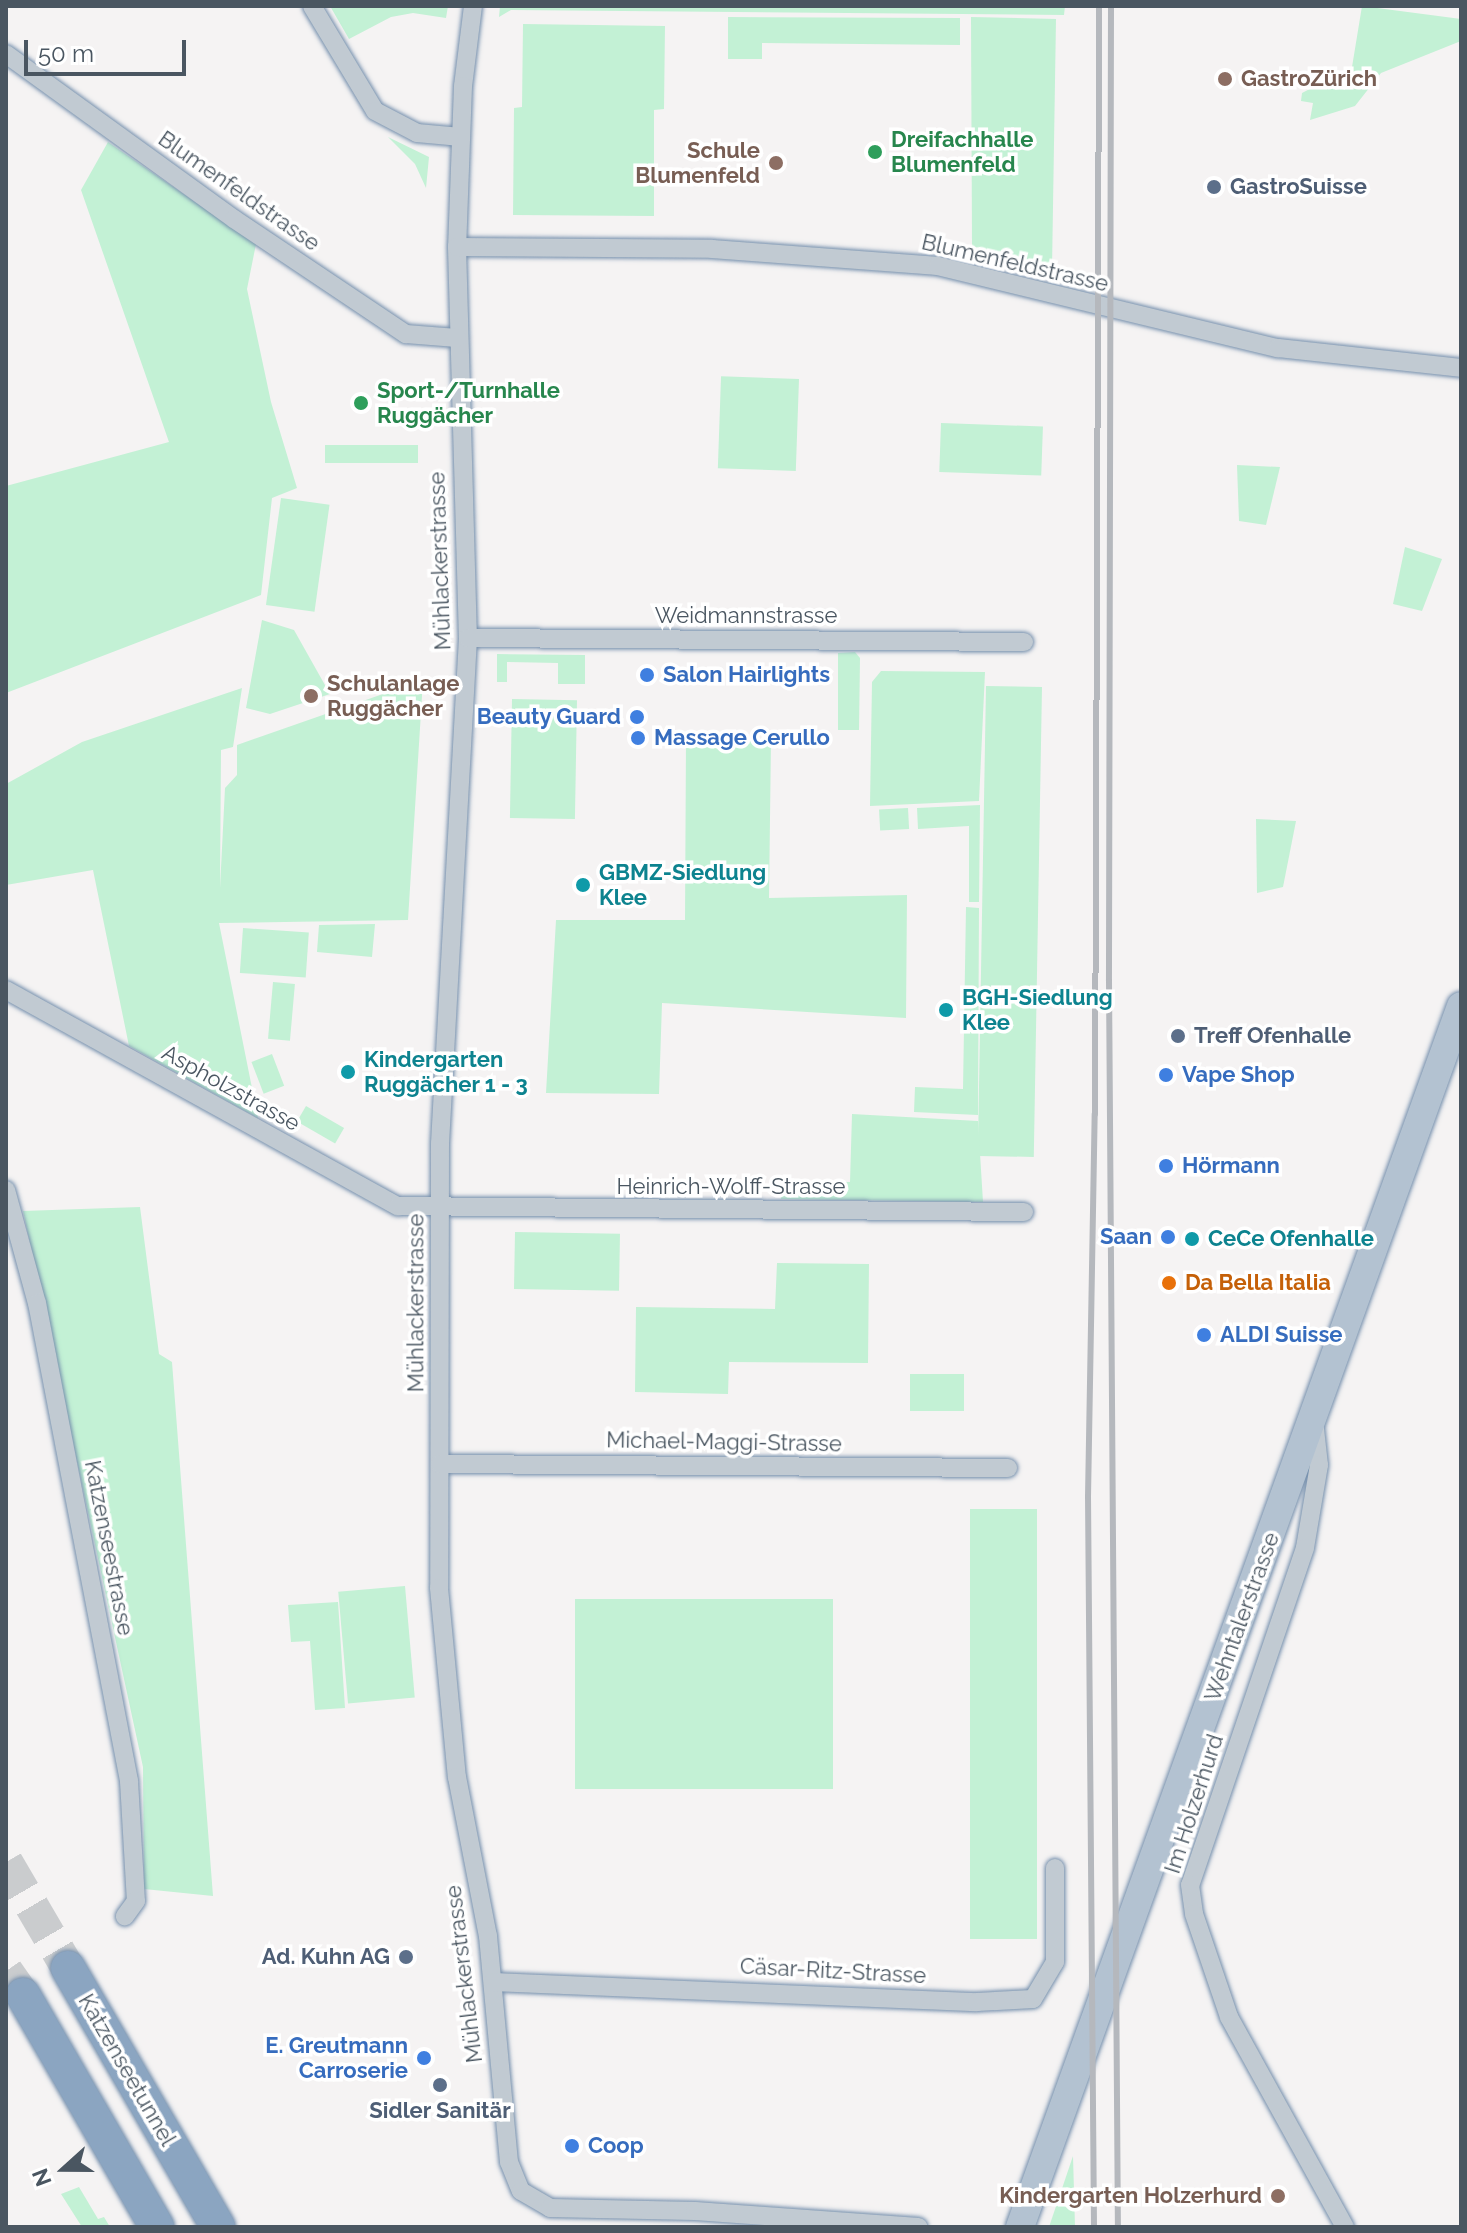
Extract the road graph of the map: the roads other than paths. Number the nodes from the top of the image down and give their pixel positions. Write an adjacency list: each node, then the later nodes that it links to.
1 (312, 6): 4 (street)
2 (473, 6): 4 (street, Mühlackerstrasse)
3 (6, 54): 6 (street, Blumenfeldstrasse)
4 (461, 137): 5 (street, Mühlackerstrasse)
5 (457, 247): 6 (street, Mühlackerstrasse); 7 (street, Blumenfeldstrasse)
6 (457, 338): 8 (street, Mühlackerstrasse)
7 (1461, 368)
8 (468, 638): 9 (street, Weidmannstrasse); 13 (street, Mühlackerstrasse)
9 (1024, 642)
10 (6, 990): 13 (street, Aspholzstrasse)
11 (1461, 1006): 15 (main road, Wehntalerstrasse)
12 (6, 1190): 19 (street, Katzenseestrasse)
13 (439, 1209): 14 (street, Heinrich-Wolff-Strasse); 16 (street, Mühlackerstrasse)
14 (1024, 1212)
15 (1314, 1420): 28 (main road, Wehntalerstrasse); 29 (street, Im Holzerhurd)
16 (440, 1464): 17 (street, Michael-Maggi-Strasse); 21 (street, Mühlackerstrasse)
17 (1008, 1468)
18 (1055, 1868): 21 (street, Cäsar-Ritz-Strasse)
19 (125, 1916)
20 (68, 1968): 23 (highway, Katzenseetunnel)
21 (493, 1982): 27 (street, Mühlackerstrasse)
22 (23, 1995): 24 (highway)
23 (186, 2172): 25 (highway); 26 (highway)
24 (157, 2227)
25 (218, 2227)
26 (234, 2227)
27 (918, 2227)
28 (1020, 2227)
29 (1345, 2227)

